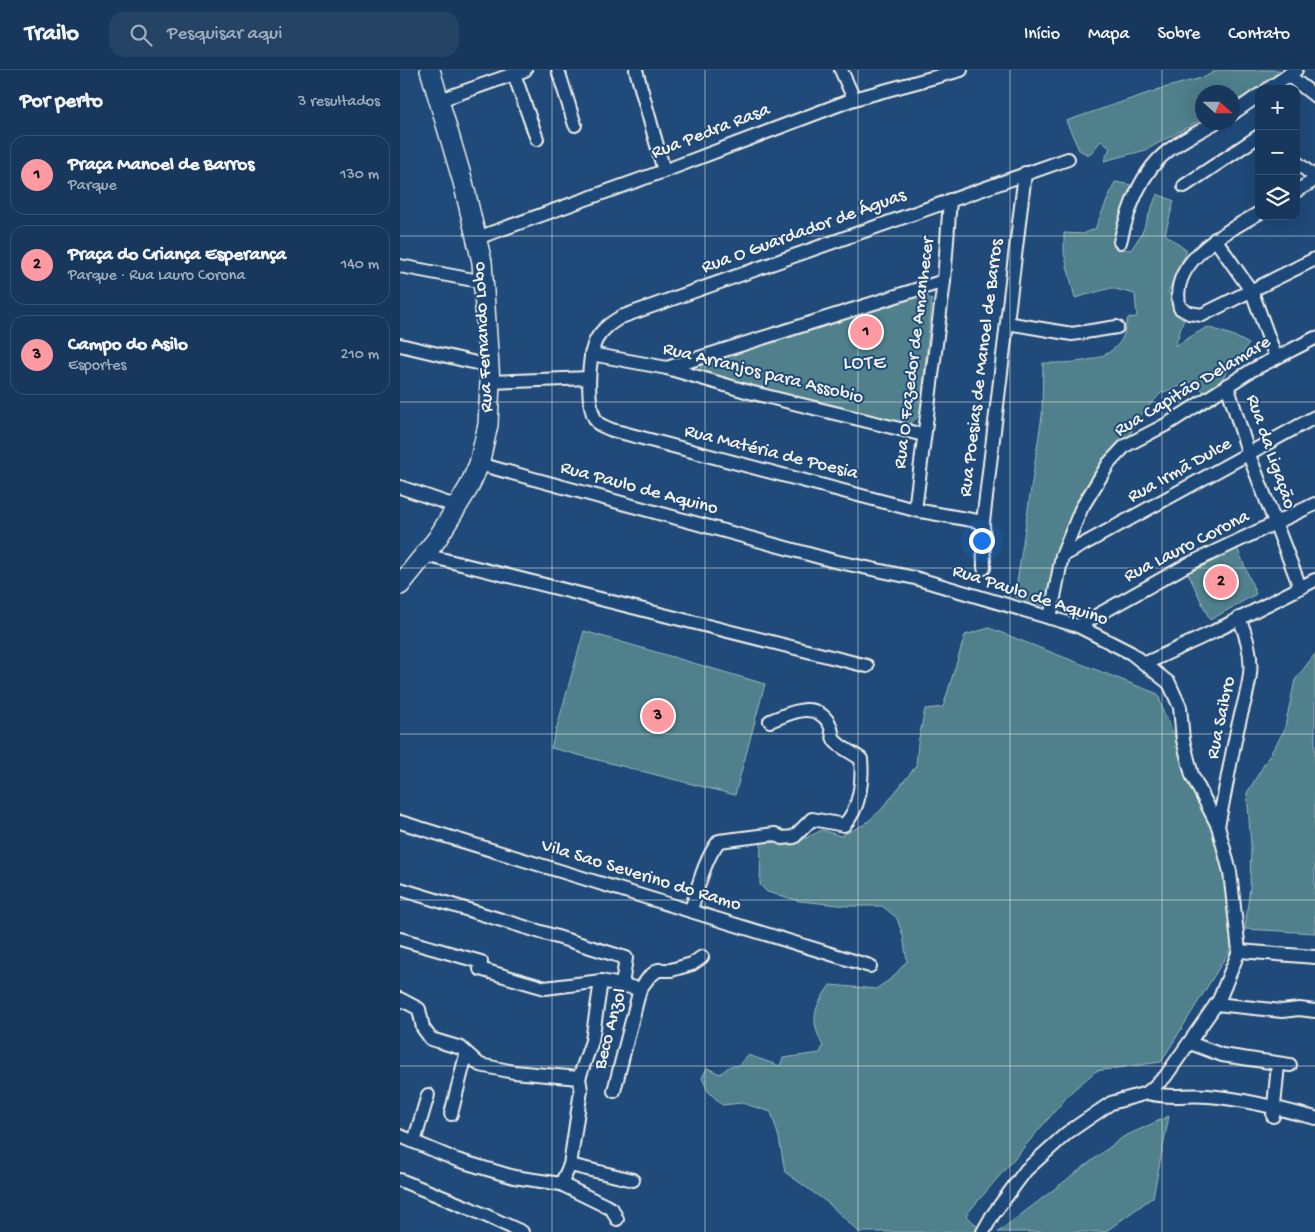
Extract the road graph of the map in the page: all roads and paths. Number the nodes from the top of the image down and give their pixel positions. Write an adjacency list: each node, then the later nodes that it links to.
1 (430, 70): 13 (main road, Rua Fernando Lobo)
2 (558, 70): 15 (street)
3 (636, 70): 21 (street)
4 (841, 70): 12 (street)
5 (962, 70): 8 (street, Rua Pedra Rasa)
6 (520, 72): 13 (street); 17 (street)
7 (1292, 72): 9 (street); 10 (street)
8 (942, 73): 12 (street, Rua Pedra Rasa)
9 (1274, 85)
10 (1315, 96)
11 (1255, 98): 14 (street)
12 (854, 99): 21 (street, Rua Pedra Rasa)
13 (440, 100): 28 (main road, Rua Fernando Lobo)
14 (1240, 108)
15 (575, 125)
16 (1202, 130): 30 (street)
17 (537, 139)
18 (1255, 139): 24 (street)
19 (1068, 158): 22 (street, Rua O Guardador de Águas)
20 (1300, 166): 23 (street)
21 (664, 171): 28 (street, Rua Pedra Rasa)
22 (1025, 174): 26 (street, Rua O Guardador de Águas); 36 (street, Rua Poesias de Manoel de Barros)
23 (1315, 179): 25 (street)
24 (1184, 186)
25 (1300, 188)
26 (950, 200): 33 (street, Rua O Fazedor de Amanhecer); 40 (street, Rua O Guardador de Águas)
27 (1255, 215): 29 (street)
28 (477, 238): 34 (main road, Rua Fernando Lobo)
29 (1214, 239): 35 (street); 35 (street)
30 (1120, 242)
31 (1315, 260): 35 (street)
32 (400, 266): 34 (street)
33 (944, 281): 42 (street); 47 (street, Rua O Fazedor de Amanhecer)
34 (484, 282): 43 (main road, Rua Fernando Lobo)
35 (1252, 292): 41 (street)
36 (1007, 323): 37 (street); 56 (street, Rua Poesias de Manoel de Barros)
37 (1117, 327)
38 (1315, 338): 41 (street, Rua Capitão Delamare)
39 (400, 345): 43 (street)
40 (591, 354): 42 (street, Rua Arranjos para Assobio); 44 (street, Rua O Guardador de Águas)
41 (1276, 358): 45 (street, Rua Capitão Delamare)
42 (668, 368): 47 (street, Rua Arranjos para Assobio)
43 (489, 374): 44 (street); 49 (main road, Rua Fernando Lobo)
44 (589, 378): 50 (street, Rua Matéria de Poesia)
45 (1226, 385): 48 (street, Rua da Ligação); 59 (street, Rua Capitão Delamare)
46 (1315, 417): 48 (street, Rua Irmã Dulce)
47 (924, 435): 55 (street, Rua O Fazedor de Amanhecer)
48 (1249, 455): 57 (street, Rua da Ligação); 59 (street, Rua Irmã Dulce)
49 (479, 464): 54 (main road, Rua Fernando Lobo); 64 (street, Rua Paulo de Aquino)
50 (787, 477): 52 (street); 55 (street, Rua Matéria de Poesia)
51 (400, 487): 54 (street)
52 (784, 490)
53 (1315, 504): 57 (street, Rua Lauro Corona)
54 (458, 507): 58 (main road, Rua Fernando Lobo)
55 (915, 510): 56 (street, Rua Matéria de Poesia)
56 (983, 522): 60 (street, Rua Poesias de Manoel de Barros)
57 (1275, 524): 63 (street, Rua da Ligação); 66 (street, Rua Lauro Corona)
58 (425, 555): 62 (main road, Rua Fernando Lobo); 68 (street)
59 (1062, 556): 64 (street, Rua Capitão Delamare)
60 (984, 568)
61 (1315, 580): 63 (street)
62 (400, 585)
63 (1300, 587): 65 (street)
64 (1050, 618): 66 (street, Rua Paulo de Aquino)
65 (1240, 618): 67 (street); 71 (street, Rua Saibro)
66 (1078, 626): 67 (street, Rua Paulo de Aquino)
67 (1146, 663): 71 (street, Rua Paulo de Aquino)
68 (867, 666)
69 (770, 721): 73 (street)
70 (400, 822): 73 (street, Vila Sao Severino do Ramo)
71 (1218, 826): 75 (street, Rua Paulo de Aquino)
72 (400, 889): 80 (street)
73 (691, 910): 78 (street, Vila Sao Severino do Ramo)
74 (400, 942): 79 (street)
75 (1239, 950): 77 (street); 83 (street, Rua Paulo de Aquino)
76 (702, 957): 81 (street, Beco Anzol)
77 (1315, 957)
78 (870, 966)
79 (601, 981): 80 (street); 87 (street)
80 (622, 985): 81 (street)
81 (640, 989): 88 (street, Beco Anzol)
82 (400, 999): 86 (street)
83 (1216, 1004): 84 (street); 85 (street, Rua Paulo de Aquino)
84 (1315, 1011)
85 (1190, 1043): 89 (street, Rua Paulo de Aquino); 91 (street)
86 (466, 1055): 87 (street); 92 (street)
87 (578, 1078): 96 (street)
88 (614, 1091)
89 (1146, 1093): 91 (street); 102 (street, Rua Paulo de Aquino)
90 (428, 1095): 95 (street)
91 (1273, 1112): 93 (street)
92 (451, 1114)
93 (1315, 1118)
94 (400, 1136): 95 (street)
95 (414, 1142): 99 (street)
96 (570, 1165): 98 (street); 99 (street)
97 (400, 1180): 101 (street)
98 (633, 1180)
99 (561, 1184): 100 (street)
100 (616, 1219)
101 (522, 1232)
102 (984, 1232)

